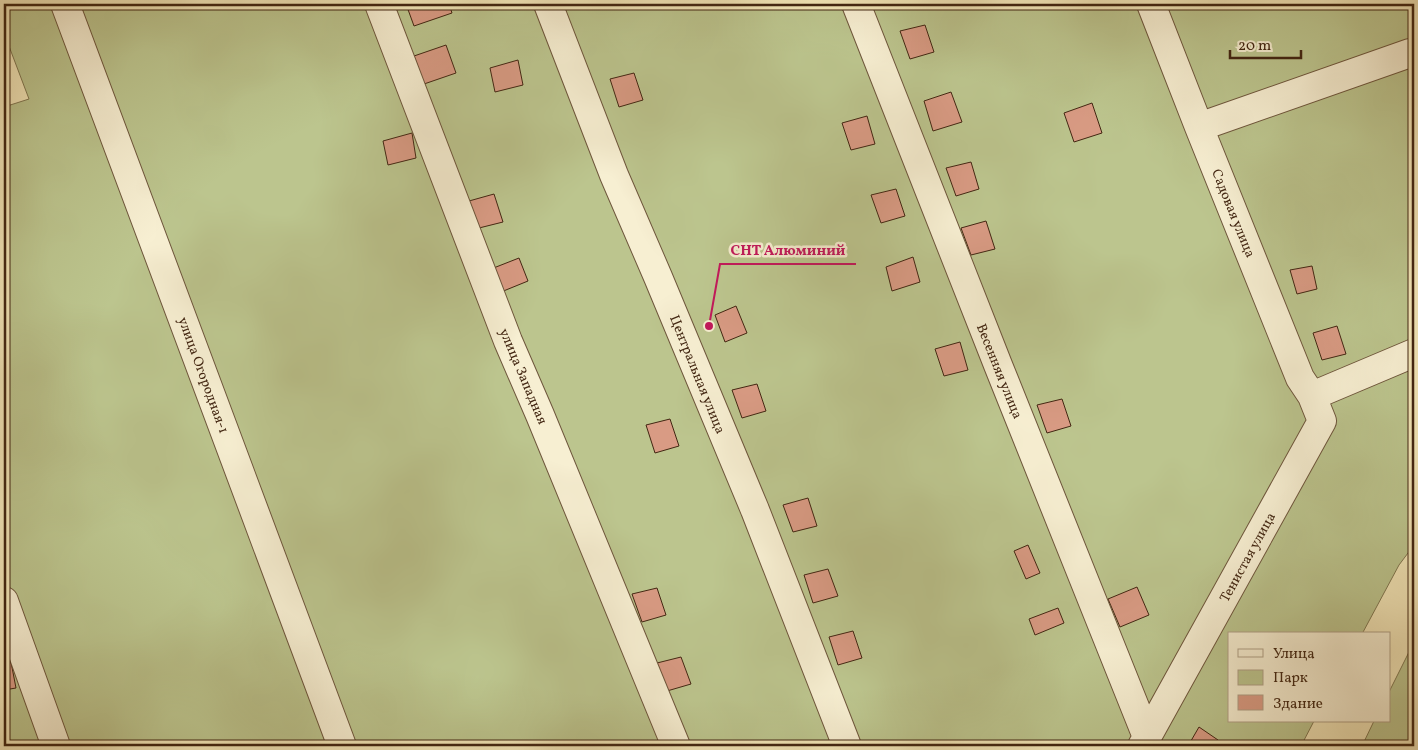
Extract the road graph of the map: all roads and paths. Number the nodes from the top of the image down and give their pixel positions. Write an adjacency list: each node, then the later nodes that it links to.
1 (65, 4): 13 (street, улица Огородная-1)
2 (379, 4): 14 (street, улица Западная)
3 (548, 4): 15 (street, Центральная улица)
4 (856, 4): 11 (street, Весенняя улица)
5 (1152, 4): 7 (street, Садовая улица)
6 (1410, 53): 7 (street)
7 (1199, 127): 9 (street, Садовая улица)
8 (1414, 353): 9 (street)
9 (1317, 408): 11 (street, Тенистая улица)
10 (4, 601): 12 (street)
11 (1145, 742)
12 (56, 746)
13 (342, 746)
14 (676, 746)
15 (846, 746)

